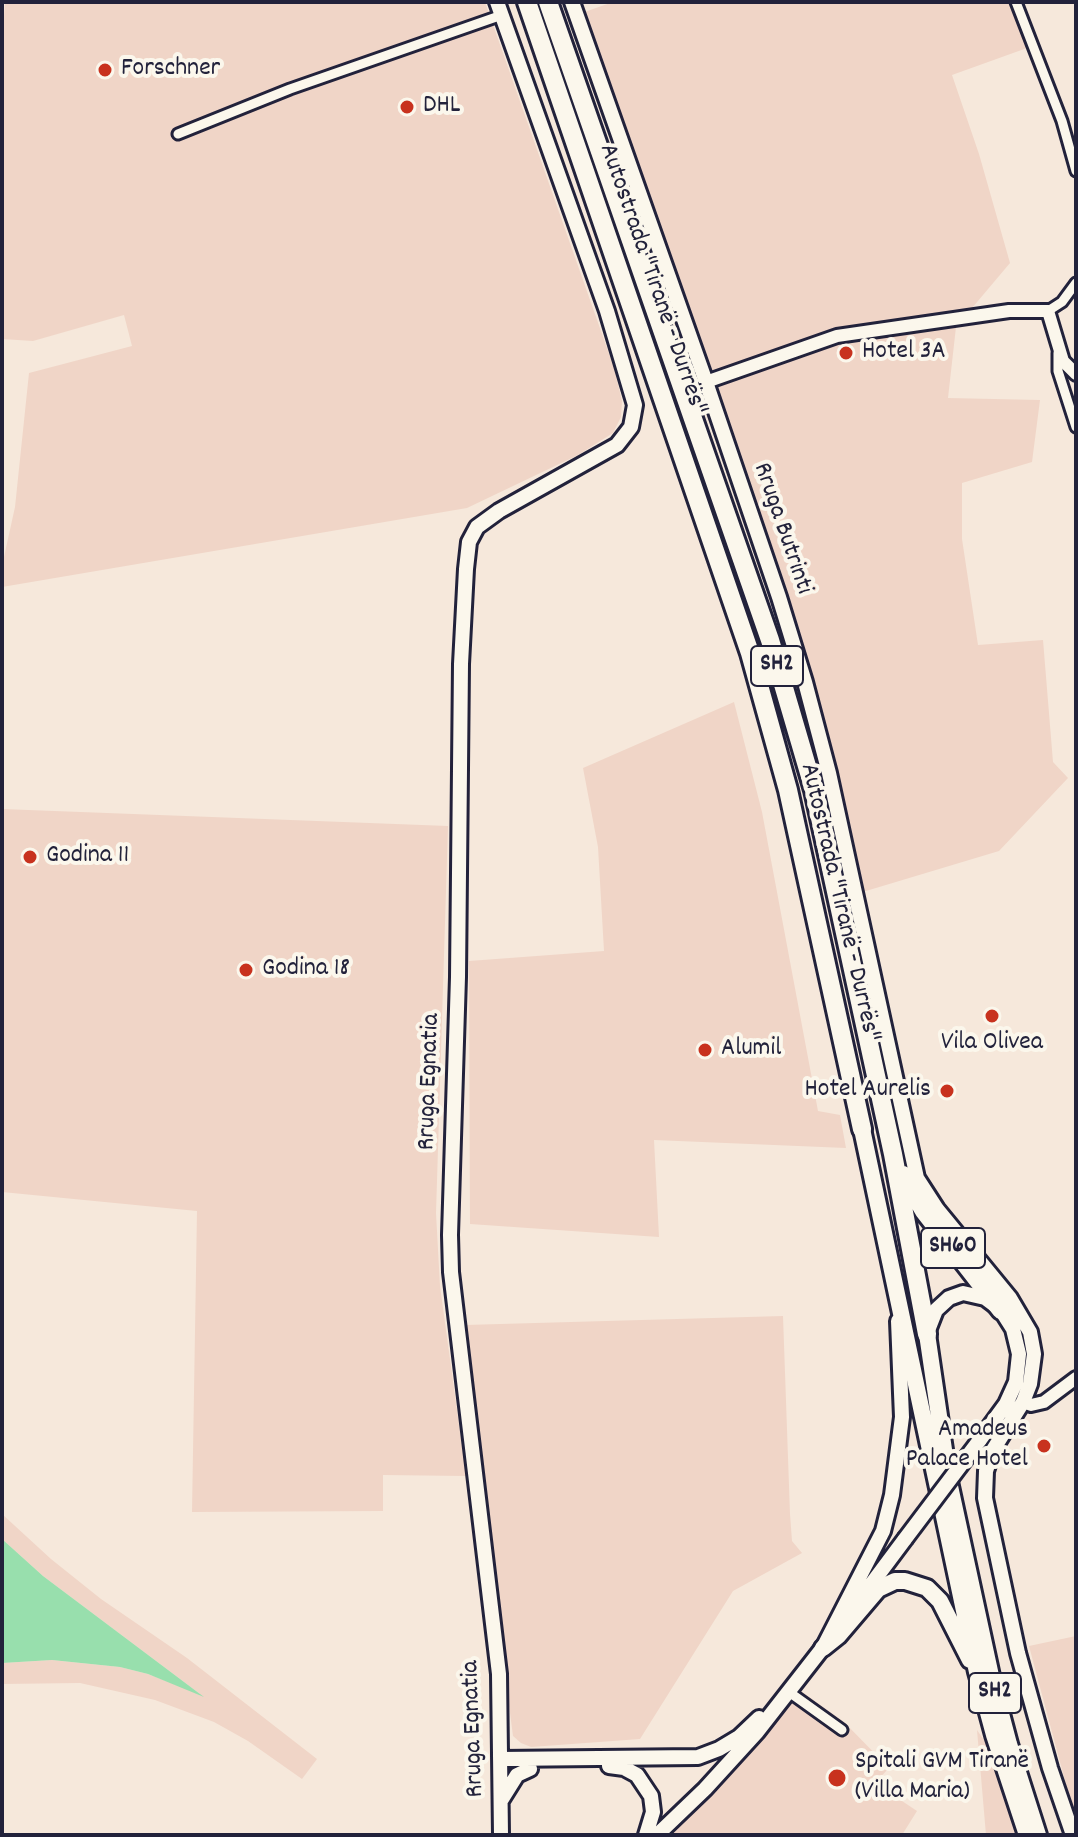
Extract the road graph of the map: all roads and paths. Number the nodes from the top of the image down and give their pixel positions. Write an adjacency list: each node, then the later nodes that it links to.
1 (527, 2): 14 (highway, Autostrada "Tiranë - Durrës" / SH2)
2 (548, 2): 15 (highway, Autostrada "Tiranë - Durrës" / SH2)
3 (572, 2): 12 (main road, Rruga Butrinti)
4 (1016, 2): 7 (street)
5 (500, 8): 6 (street); 26 (main road, Rruga Egnatia)
6 (178, 134)
7 (1076, 171)
8 (1076, 283): 9 (street)
9 (1048, 311): 10 (street); 12 (street)
10 (1058, 349): 11 (street); 13 (street)
11 (1076, 374)
12 (706, 382): 16 (main road, Rruga Butrinti)
13 (1076, 427)
14 (862, 1129): 17 (highway, Autostrada "Tiranë - Durrës" / SH2)
15 (893, 1154): 16 (highway); 19 (highway, Autostrada "Tiranë - Durrës" / SH2)
16 (912, 1181): 18 (highway, SH60); 21 (main road)
17 (898, 1305): 22 (main road); 23 (highway, Autostrada "Tiranë - Durrës" / SH2)
18 (1001, 1310): 19 (main road); 22 (main road, SH60, bridge)
19 (927, 1334): 36 (highway, Autostrada "Tiranë - Durrës" / SH2)
20 (1076, 1378): 21 (street)
21 (1023, 1402): 37 (main road)
22 (823, 1648): 23 (highway); 24 (main road, SH60)
23 (977, 1672): 35 (highway, Autostrada "Tiranë - Durrës" / SH2)
24 (789, 1692): 25 (street); 27 (main road); 30 (main road, SH60)
25 (842, 1730)
26 (500, 1732): 27 (main road); 28 (main road, Rruga Egnatia)
27 (529, 1764): 28 (main road); 29 (main road); 32 (main road)
28 (500, 1765): 29 (main road, Rruga Egnatia)
29 (502, 1799): 31 (main road, Rruga Egnatia)
30 (683, 1811): 33 (main road, SH60); 34 (main road)
31 (501, 1835)
32 (646, 1835)
33 (657, 1835)
34 (667, 1835)
35 (1027, 1835)
36 (1038, 1835)
37 (1073, 1835)

